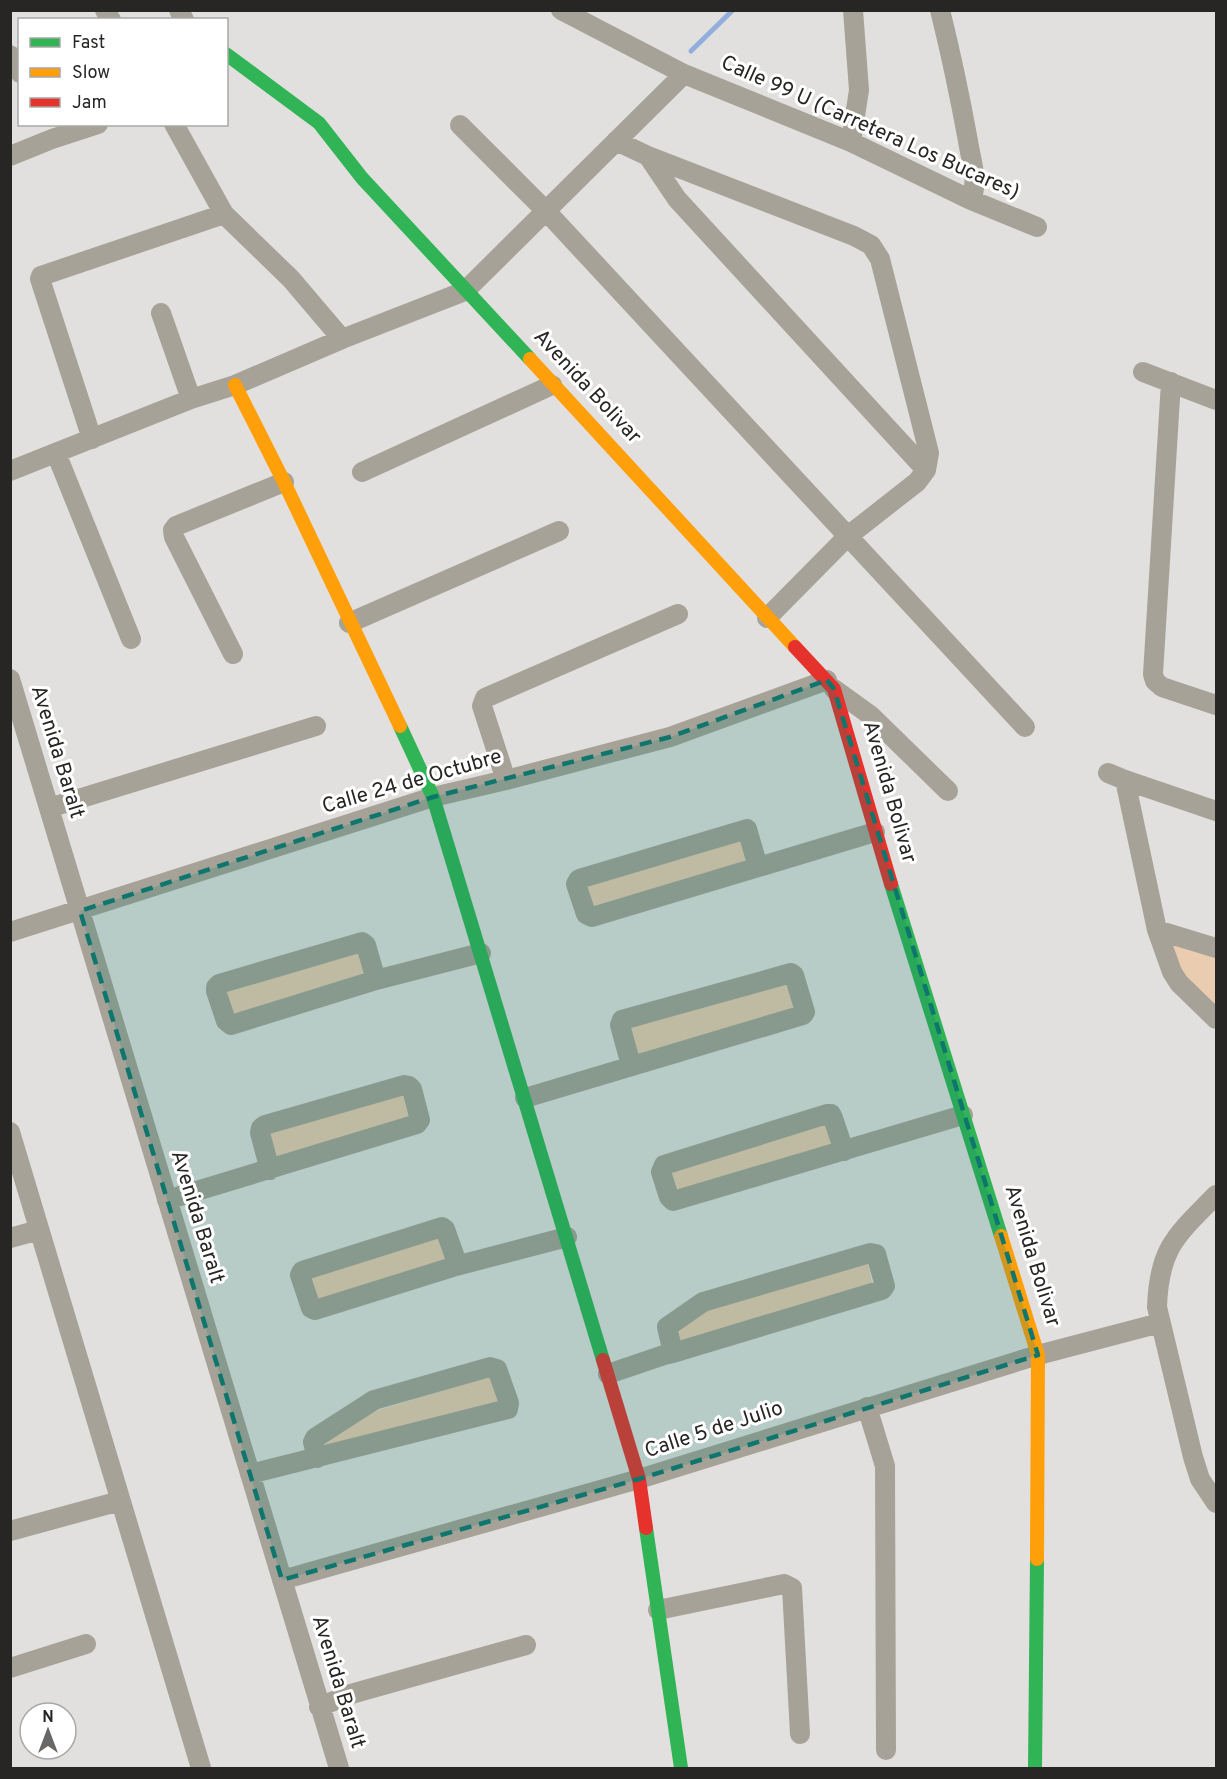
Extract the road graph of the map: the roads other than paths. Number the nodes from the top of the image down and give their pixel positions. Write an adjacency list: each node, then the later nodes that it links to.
1 (561, 10): 7 (street, Calle 99 U (Carretera Los Bucares))
2 (853, 10): 13 (street)
3 (940, 10): 16 (street)
4 (10, 55): 6 (street)
5 (228, 55): 20 (street, Avenida Bolivar)
6 (18, 69)
7 (684, 74): 12 (street); 13 (street, Calle 99 U (Carretera Los Bucares))
8 (460, 125): 17 (street)
9 (86, 126): 11 (street)
10 (175, 126): 18 (street)
11 (49, 132): 14 (street)
12 (616, 141): 15 (street); 17 (street)
13 (851, 142): 16 (street, Calle 99 U (Carretera Los Bucares))
14 (10, 156)
15 (648, 156): 31 (street); 31 (street)
16 (971, 200): 19 (street, Calle 99 U (Carretera Los Bucares))
17 (546, 211): 20 (street); 36 (street)
18 (224, 214): 22 (street); 29 (street)
19 (1037, 227)
20 (465, 291): 22 (street); 26 (street, Avenida Bolivar)
21 (161, 313): 27 (street)
22 (342, 339): 25 (street)
23 (1143, 372): 24 (street)
24 (1171, 382): 28 (street); 44 (street)
25 (235, 385): 27 (street); 34 (street)
26 (552, 385): 33 (street); 38 (street, Avenida Bolivar)
27 (192, 399): 29 (street)
28 (1216, 400)
29 (92, 439): 30 (street)
30 (56, 453): 32 (street); 40 (street)
31 (926, 470): 36 (street)
32 (10, 471)
33 (362, 472)
34 (284, 482): 39 (street); 41 (street)
35 (559, 531): 39 (street)
36 (848, 536): 38 (street); 46 (street)
37 (678, 614): 47 (street)
38 (767, 618): 43 (street, Avenida Bolivar)
39 (349, 623): 49 (street)
40 (131, 639)
41 (233, 654)
42 (10, 680): 50 (street, Avenida Baralt)
43 (831, 684): 47 (street, Calle 24 de Octubre); 48 (street); 52 (street, Avenida Bolivar)
44 (1216, 705)
45 (315, 726): 50 (street)
46 (1025, 727)
47 (506, 780): 49 (street, Calle 24 de Octubre)
48 (948, 791)
49 (433, 797): 54 (street, Calle 24 de Octubre); 58 (street)
50 (49, 808): 54 (street, Avenida Baralt)
51 (1216, 811): 55 (street)
52 (875, 832): 53 (street); 63 (street, Avenida Bolivar)
53 (758, 867): 53 (street)
54 (80, 911): 56 (street, Calle 24 de Octubre); 68 (street, Avenida Baralt)
55 (1156, 930): 57 (street); 60 (street)
56 (10, 932)
57 (1216, 948)
58 (482, 953): 59 (street); 62 (street)
59 (376, 980): 59 (street)
60 (1216, 1020)
61 (631, 1065): 61 (street); 62 (street)
62 (525, 1098): 71 (street)
63 (963, 1115): 65 (street); 77 (street, Avenida Bolivar)
64 (10, 1132): 70 (street)
65 (844, 1151): 65 (street)
66 (270, 1170): 66 (street); 68 (street)
67 (1216, 1195): 74 (street)
68 (167, 1200): 81 (street, Avenida Baralt)
69 (1216, 1213): 74 (street)
70 (39, 1230): 72 (street); 83 (street)
71 (567, 1237): 73 (street); 78 (street)
72 (10, 1238)
73 (456, 1266): 73 (street)
74 (1158, 1289): 75 (street)
75 (1160, 1323): 77 (street, Calle 5 de Julio); 84 (street)
76 (673, 1353): 76 (street); 78 (street)
77 (1038, 1355): 79 (street, Calle 5 de Julio); 97 (street, Avenida Bolivar)
78 (608, 1374): 82 (street)
79 (867, 1407): 82 (street, Calle 5 de Julio); 93 (street)
80 (317, 1458): 80 (street); 81 (street)
81 (250, 1474): 86 (street, Avenida Baralt)
82 (639, 1479): 86 (street, Calle 5 de Julio); 87 (street)
83 (120, 1500): 85 (street); 94 (street)
84 (1216, 1503)
85 (10, 1532)
86 (282, 1580): 91 (street, Avenida Baralt)
87 (658, 1610): 92 (street); 96 (street)
88 (86, 1644): 90 (street)
89 (526, 1645): 91 (street)
90 (10, 1668)
91 (320, 1707): 95 (street, Avenida Baralt)
92 (800, 1734)
93 (886, 1750)
94 (201, 1768)
95 (339, 1768)
96 (681, 1768)
97 (1035, 1768)

